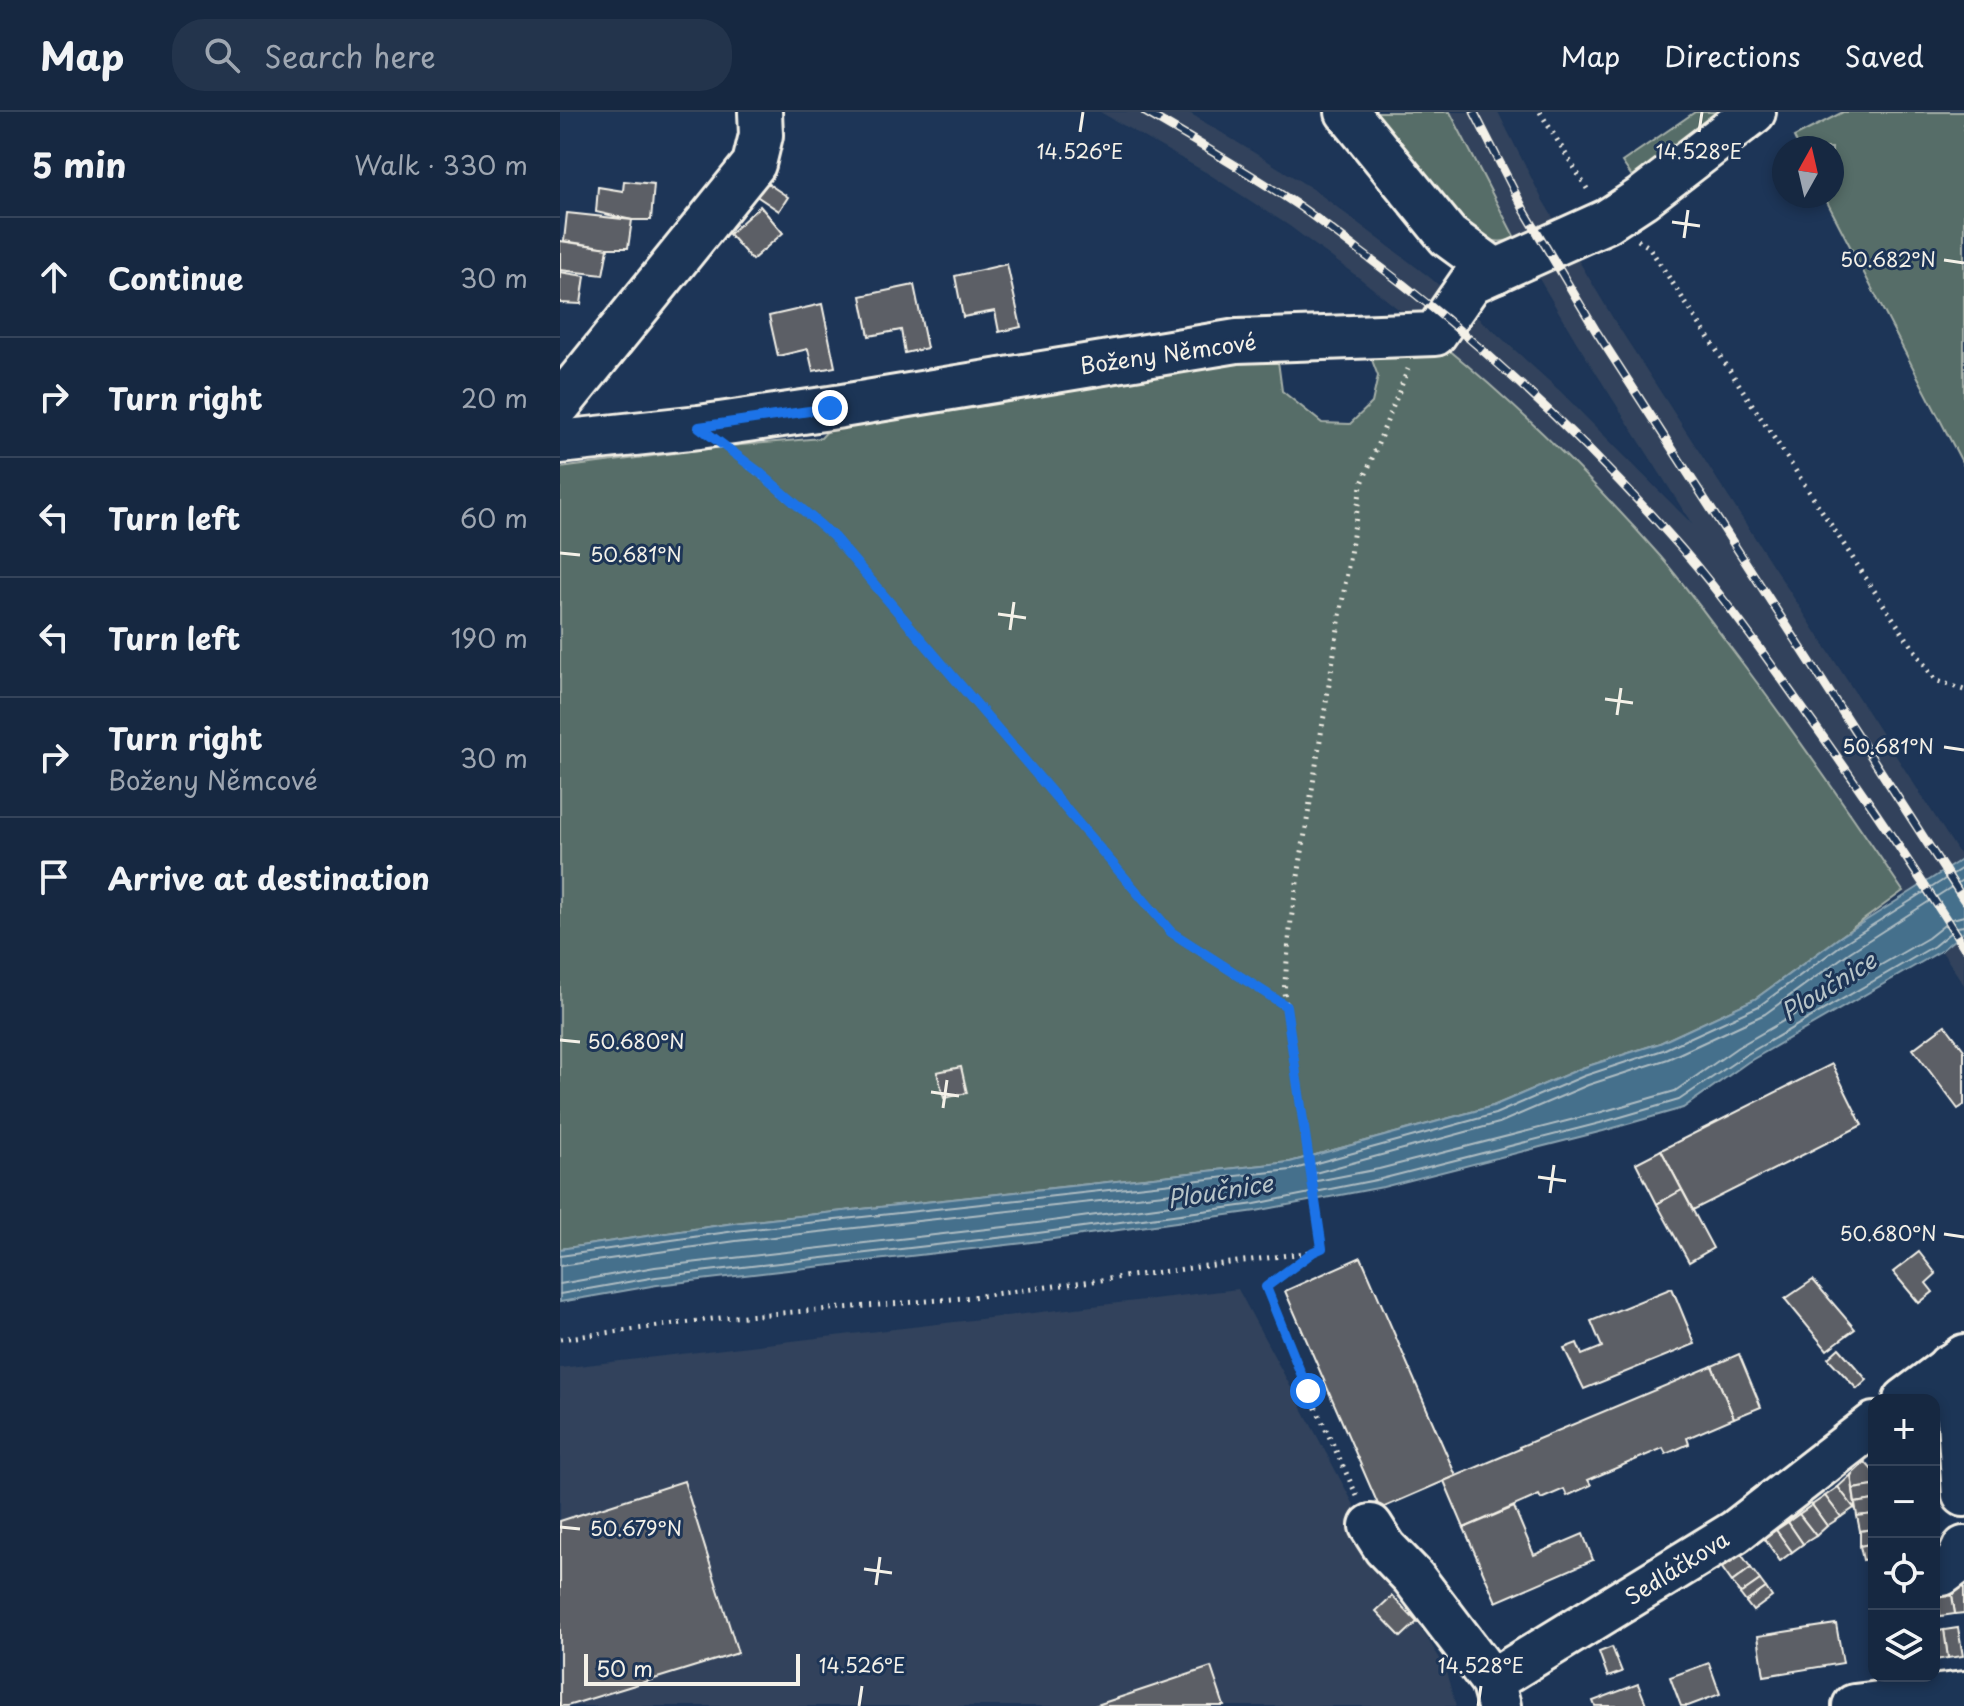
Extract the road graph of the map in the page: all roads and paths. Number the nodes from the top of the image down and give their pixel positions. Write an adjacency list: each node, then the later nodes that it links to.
1 (760, 112): 8 (street)
2 (1347, 112): 6 (street)
3 (1540, 112): 5 (path)
4 (1754, 112): 5 (street)
5 (1607, 221): 6 (street); 11 (path)
6 (1496, 271): 7 (street)
7 (1435, 334): 9 (street, Boženy Němcové); 12 (path)
8 (560, 404)
9 (699, 427): 10 (street, Boženy Němcové); 12 (path)
10 (560, 442)
11 (1964, 690)
12 (1286, 1006): 13 (path)
13 (1313, 1252): 14 (path); 21 (path)
14 (560, 1339)
15 (1957, 1361): 16 (street); 17 (street)
16 (1913, 1394)
17 (1959, 1421): 19 (street); 20 (street)
18 (1868, 1429): 25 (street, Sedláčkova)
19 (1940, 1450)
20 (1964, 1495)
21 (1371, 1526): 25 (street)
22 (1964, 1548): 23 (street)
23 (1940, 1574)
24 (1964, 1693): 26 (street)
25 (1495, 1694)
26 (1854, 1706)

